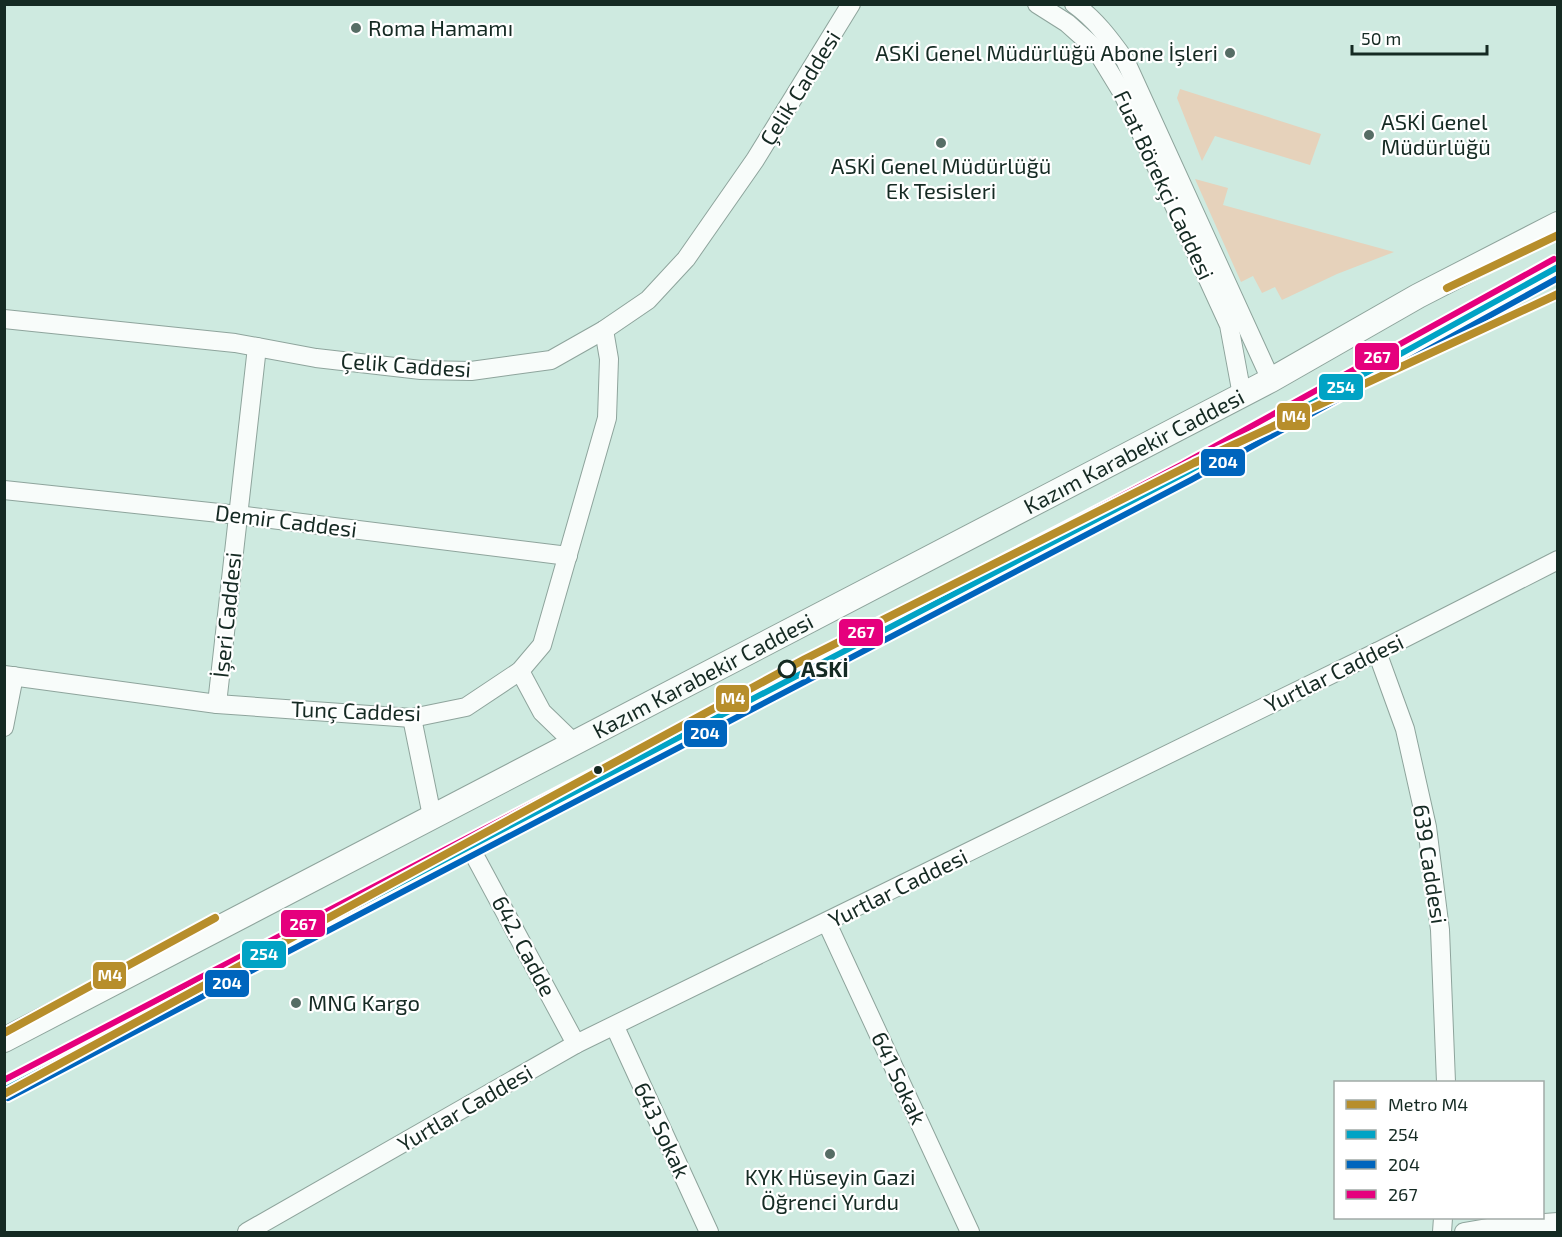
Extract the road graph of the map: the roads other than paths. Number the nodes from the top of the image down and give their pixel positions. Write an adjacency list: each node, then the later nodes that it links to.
1 (852, 4): 7 (street, Çelik Caddesi)
2 (1037, 4): 10 (street, Fuat Börekçi Caddesi)
3 (1074, 4): 9 (street, Fuat Börekçi Caddesi)
4 (1557, 224): 9 (main road, Kazım Karabekir Caddesi)
5 (1557, 267): 23 (main road, Kazım Karabekir Caddesi)
6 (4, 319): 8 (street, Çelik Caddesi)
7 (604, 330): 8 (street, Çelik Caddesi); 13 (street, Tunç Caddesi)
8 (257, 347): 12 (street, İşeri Caddesi)
9 (1270, 380): 10 (main road, Kazım Karabekir Caddesi)
10 (1242, 395): 21 (main road, Kazım Karabekir Caddesi)
11 (4, 490): 12 (street, Demir Caddesi)
12 (238, 515): 13 (street, Demir Caddesi); 18 (street, İşeri Caddesi)
13 (568, 556): 16 (street, Tunç Caddesi)
14 (1557, 560): 15 (street, Yurtlar Caddesi)
15 (1377, 652): 24 (street, Yurtlar Caddesi); 28 (street, 639 Caddesi)
16 (520, 671): 19 (street, Tunç Caddesi); 21 (street)
17 (9, 676): 18 (street, Tunç Caddesi); 20 (street)
18 (217, 704): 19 (street, Tunç Caddesi)
19 (412, 718): 22 (street)
20 (4, 727)
21 (573, 742): 22 (main road, Kazım Karabekir Caddesi)
22 (432, 816): 26 (main road, Kazım Karabekir Caddesi)
23 (471, 849): 27 (street, 642. Cadde); 29 (main road, Kazım Karabekir Caddesi)
24 (827, 923): 25 (street, Yurtlar Caddesi); 33 (street, 641 Sokak)
25 (615, 1027): 27 (street, Yurtlar Caddesi); 32 (street, 643 Sokak)
26 (4, 1040)
27 (576, 1044): 31 (street, Yurtlar Caddesi)
28 (1446, 1081)
29 (4, 1090)
30 (1557, 1222): 34 (street)
31 (247, 1233)
32 (709, 1233)
33 (970, 1233)
34 (1464, 1233)

